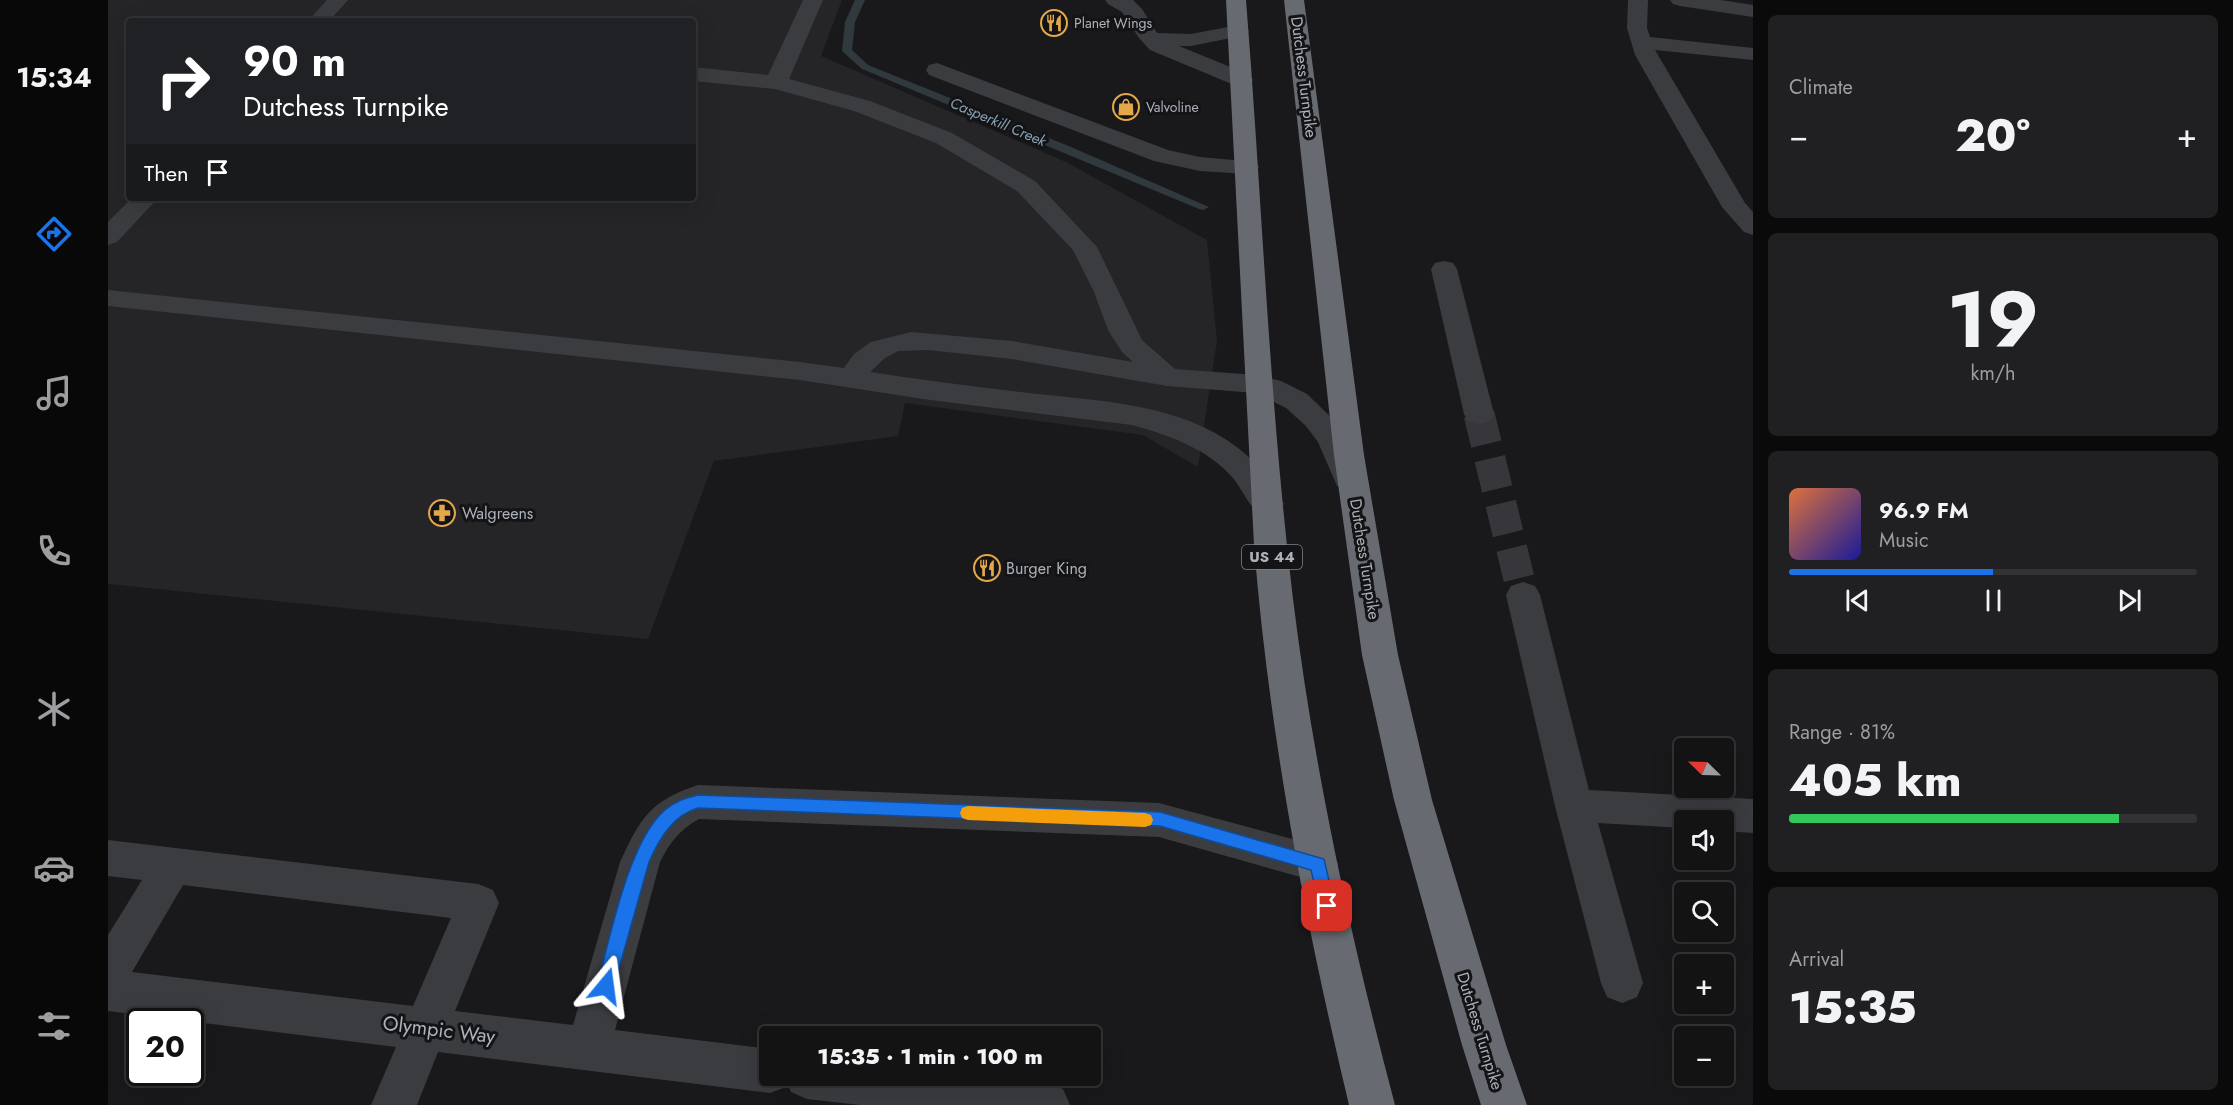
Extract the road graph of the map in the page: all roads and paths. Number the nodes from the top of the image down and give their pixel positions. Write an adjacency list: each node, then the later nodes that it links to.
1 (338, 0): 9 (street)
2 (813, 0): 16 (street)
3 (1115, 0): 10 (street)
4 (1294, 0): 28 (highway, Dutchess Turnpike)
5 (1638, 0): 11 (street)
6 (1680, 0): 7 (street)
7 (1753, 10)
8 (1238, 15): 10 (street); 15 (highway, US 44)
9 (321, 18)
10 (1148, 38): 15 (street)
11 (1641, 42): 12 (street); 19 (street)
12 (1753, 54)
13 (937, 70): 17 (street)
14 (696, 74): 16 (street)
15 (1242, 80): 17 (highway, US 44)
16 (776, 82): 23 (street)
17 (1247, 167): 25 (highway, US 44)
18 (143, 201): 20 (street)
19 (1753, 227)
20 (108, 237)
21 (1444, 269): 26 (street)
22 (108, 298): 24 (street)
23 (1168, 377): 24 (street); 25 (street)
24 (852, 379): 27 (street)
25 (1260, 385): 27 (highway, US 44); 28 (street)
26 (1479, 414)
27 (1268, 504): 33 (highway, US 44)
28 (1358, 520): 45 (highway, Dutchess Turnpike)
29 (1523, 595): 30 (street)
30 (1574, 806): 31 (street); 36 (street)
31 (1753, 816)
32 (108, 858): 34 (street)
33 (1318, 864): 39 (street); 44 (highway, US 44)
34 (172, 867): 35 (street); 38 (street)
35 (108, 974)
36 (1622, 983)
37 (108, 990): 38 (street, Olympic Way)
38 (426, 1029): 39 (street, Olympic Way); 42 (street)
39 (588, 1049): 40 (street, Olympic Way)
40 (759, 1070)
41 (890, 1086): 43 (street)
42 (394, 1105)
43 (1047, 1105)
44 (1372, 1105)
45 (1504, 1105)

